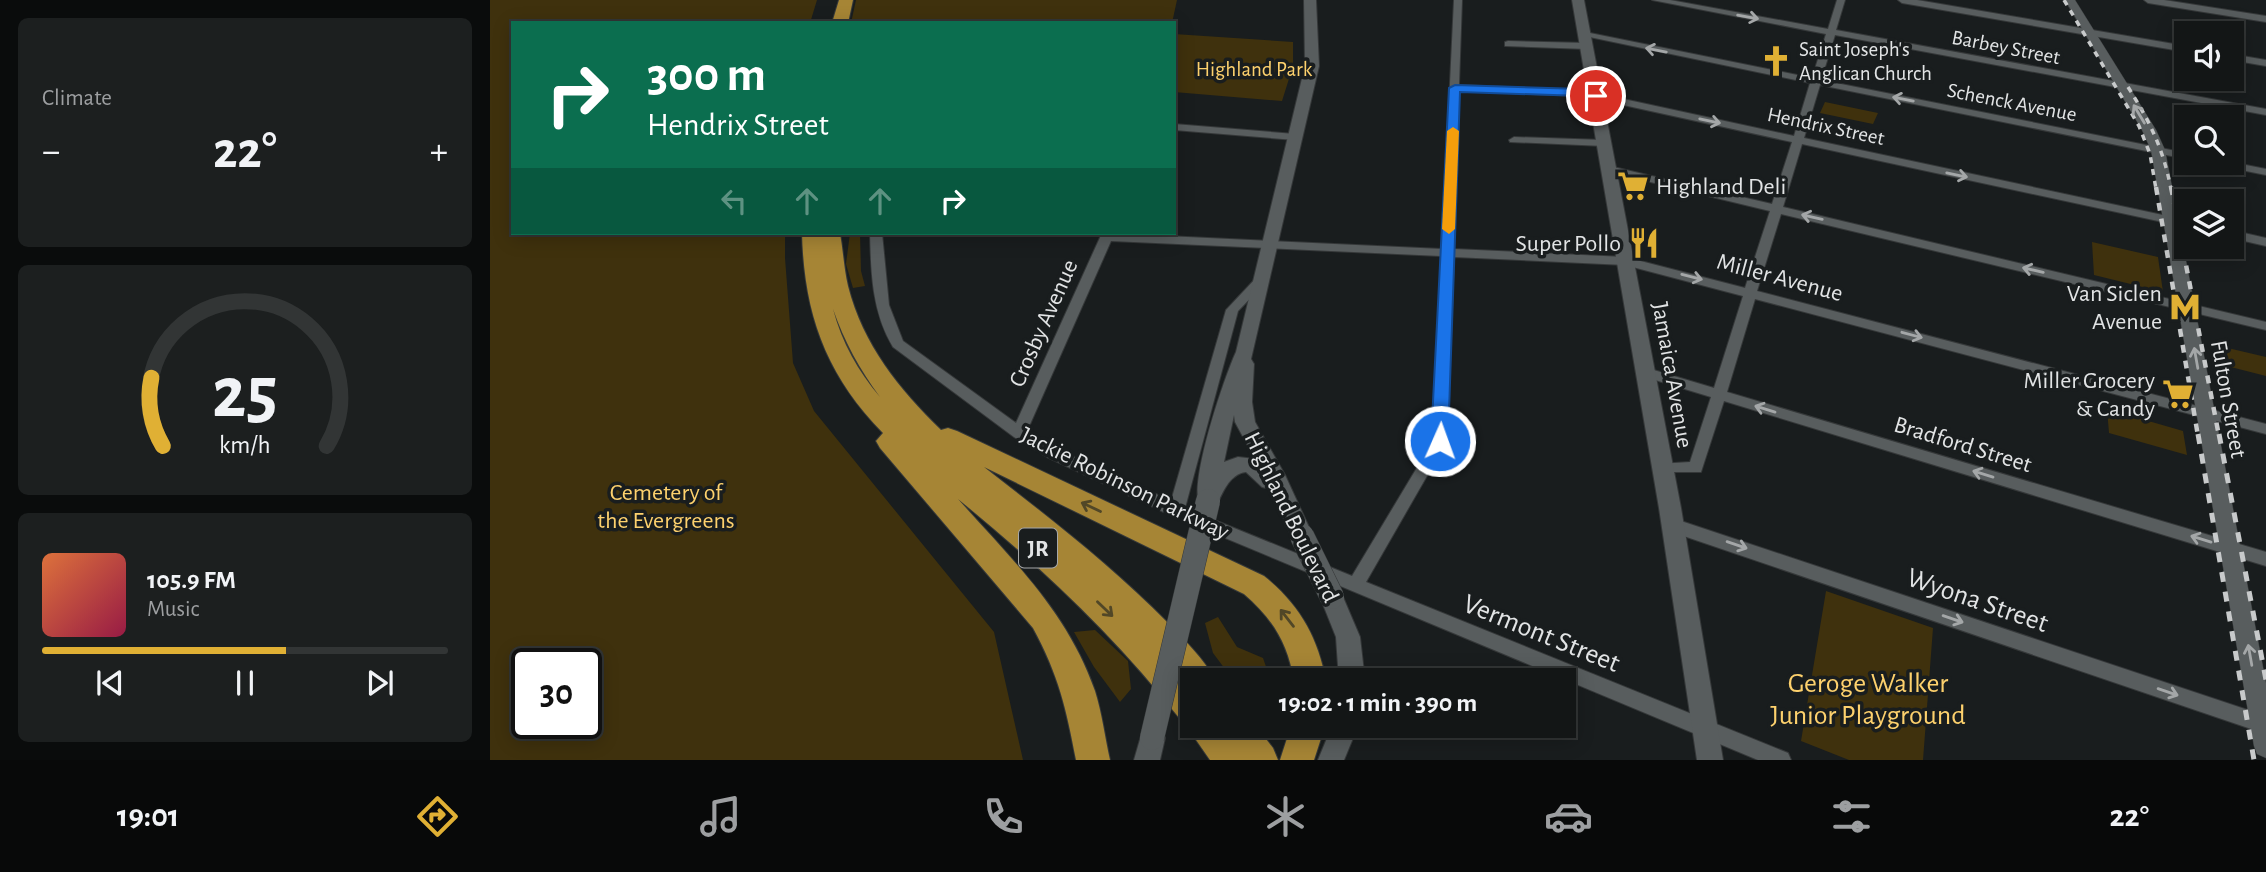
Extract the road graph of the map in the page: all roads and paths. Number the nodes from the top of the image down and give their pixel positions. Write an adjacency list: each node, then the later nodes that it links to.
1 (833, 0): 12 (highway)
2 (846, 0): 13 (highway)
3 (1310, 0): 27 (main road, Highland Boulevard)
4 (1458, 0): 23 (street)
5 (1578, 0): 16 (main road, Jamaica Avenue)
6 (1656, 0): 14 (street, Barbey Street, one-way to 14)
7 (1841, 0): 14 (street)
8 (1902, 0): 15 (street)
9 (2070, 0): 15 (street, Fulton Street)
10 (2148, 0): 11 (street)
11 (2266, 19)
12 (828, 21)
13 (840, 21)
14 (1831, 32): 21 (street); 22 (street, Barbey Street)
15 (2090, 32): 18 (street); 22 (street, Fulton Street)
16 (1586, 41): 17 (street, Schenck Avenue); 21 (street, Schenck Avenue, one-way to 16); 24 (main road, Jamaica Avenue)
17 (1508, 44)
18 (2174, 47)
19 (2244, 59): 20 (street)
20 (2266, 62)
21 (1816, 82): 29 (street); 31 (street, Schenck Avenue, one-way to 21)
22 (2122, 86): 25 (street, Barbey Street); 31 (street, Fulton Street, one-way to 22)
23 (1455, 88): 24 (street, Hendrix Street); 46 (street)
24 (1596, 96): 29 (street, Hendrix Street, one-way to 29); 30 (main road, Jamaica Avenue)
25 (2266, 112)
26 (1176, 127): 27 (street)
27 (1296, 137): 45 (main road, Highland Boulevard)
28 (1514, 140): 30 (street)
29 (1798, 140): 37 (street); 38 (street, Hendrix Street, one-way to 38)
30 (1604, 143): 34 (main road, Jamaica Avenue)
31 (2158, 150): 32 (street, Schenck Avenue); 36 (street, Fulton Street)
32 (2174, 153)
33 (2244, 168): 35 (street)
34 (1609, 169): 37 (street); 48 (main road, Jamaica Avenue)
35 (2266, 172)
36 (2174, 206)
37 (1777, 209): 50 (street); 51 (street, one-way to 37)
38 (2174, 222)
39 (812, 235): 56 (highway, JR)
40 (830, 235): 56 (highway, JR)
41 (876, 235): 59 (street, Jackie Robinson Parkway)
42 (1107, 235): 45 (street, Miller Avenue); 59 (street, Crosby Avenue)
43 (2244, 237): 44 (street)
44 (2266, 242)
45 (1271, 244): 46 (street, Miller Avenue); 49 (main road, Highland Boulevard)
46 (1448, 252): 48 (street, Miller Avenue); 68 (street)
47 (2182, 259): 51 (street, Fulton Street)
48 (1625, 261): 50 (street, Miller Avenue, one-way to 50); 54 (main road, Jamaica Avenue)
49 (1261, 280): 53 (main road, Highland Boulevard); 63 (street, Highland Boulevard)
50 (1752, 293): 55 (street); 57 (street, Miller Avenue, one-way to 57)
51 (2187, 307): 52 (street); 57 (street, Fulton Street, one-way to 51)
52 (2266, 326)
53 (1245, 352): 61 (main road, Highland Boulevard); 62 (main road, Highland Boulevard)
54 (1647, 373): 55 (street, Bradford Street); 60 (main road, Jamaica Avenue)
55 (1719, 396): 60 (street); 65 (street, Bradford Street, one-way to 55)
56 (882, 400): 69 (highway, JR); 70 (highway, one-way to 56); 72 (highway, JR, one-way to 72); 81 (highway)
57 (2206, 413): 58 (street, Miller Avenue); 65 (street, Fulton Street)
58 (2266, 429)
59 (1019, 433): 63 (street, Jackie Robinson Parkway)
60 (1663, 468): 64 (main road, Jamaica Avenue)
61 (1209, 499): 62 (main road); 79 (main road, Highland Boulevard, bridge)
62 (1284, 502): 71 (main road, Highland Boulevard, bridge)
63 (1176, 511): 66 (street, Jackie Robinson Parkway)
64 (1672, 524): 73 (street, Wyona Street, one-way to 73); 74 (main road, Jamaica Avenue)
65 (2231, 548): 67 (street, Bradford Street); 73 (street, Fulton Street, one-way to 65)
66 (1282, 556): 68 (street, Vermont Street)
67 (2266, 559)
68 (1355, 586): 74 (street, Vermont Street)
69 (1188, 668)
70 (1307, 668)
71 (1351, 668)
72 (1180, 693)
73 (2264, 724): 78 (street, Fulton Street)
74 (1706, 730): 84 (main road, Jamaica Avenue); 85 (street, Vermont Street)
75 (1214, 738): 82 (highway)
76 (1244, 738): 83 (highway)
77 (1327, 738): 80 (main road)
78 (2266, 746)
79 (1150, 749)
80 (1310, 749)
81 (1093, 760)
82 (1230, 760)
83 (1261, 760)
84 (1710, 760)
85 (1781, 760)

